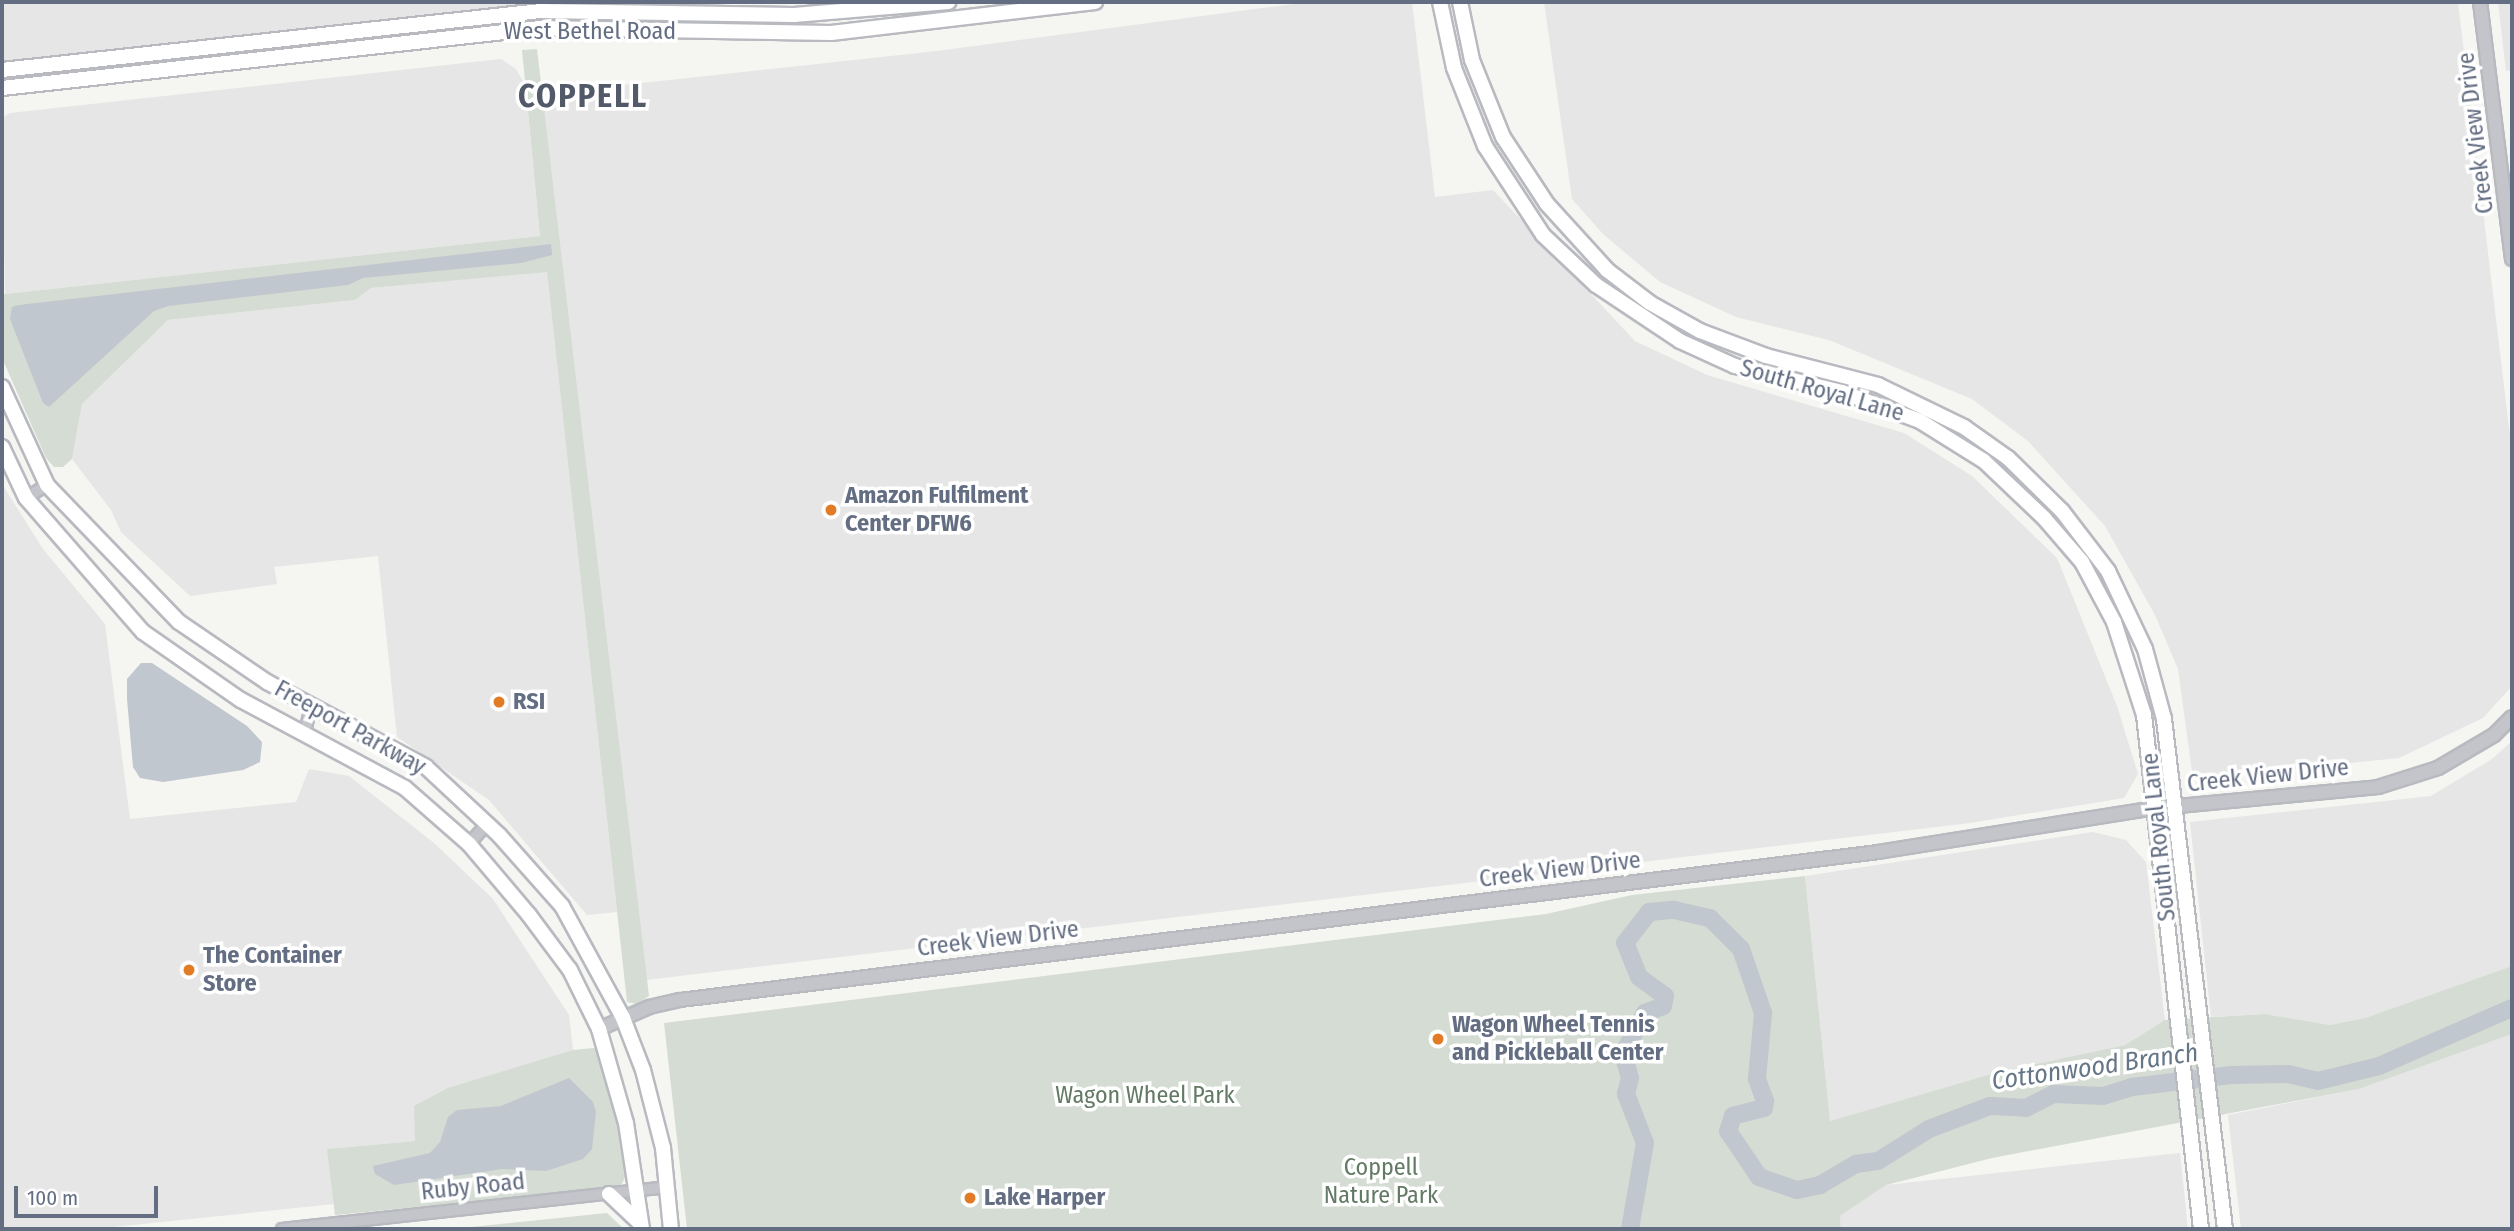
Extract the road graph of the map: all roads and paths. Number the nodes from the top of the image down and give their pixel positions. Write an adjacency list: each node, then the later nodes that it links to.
1 (948, 2): 6 (main road, West Bethel Road)
2 (1095, 2): 9 (main road, West Bethel Road)
3 (1440, 2): 15 (main road, South Royal Lane)
4 (1460, 2): 14 (main road, South Royal Lane)
5 (2480, 2): 16 (street, Creek View Drive)
6 (729, 14): 7 (main road, West Bethel Road); 9 (main road)
7 (489, 15): 8 (main road); 10 (main road, West Bethel Road)
8 (490, 33): 9 (main road, West Bethel Road); 11 (main road, West Bethel Road)
9 (729, 33)
10 (192, 49): 11 (main road); 12 (main road, West Bethel Road)
11 (194, 67): 13 (main road, West Bethel Road)
12 (2, 70)
13 (2, 88)
14 (1565, 226): 15 (main road); 17 (main road, South Royal Lane)
15 (1551, 242): 18 (main road, South Royal Lane)
16 (2512, 258)
17 (1766, 356): 18 (main road); 23 (main road, South Royal Lane)
18 (1762, 374): 24 (main road, South Royal Lane)
19 (2, 387): 21 (main road, Freeport Parkway)
20 (2, 447): 22 (main road, Freeport Parkway)
21 (47, 485): 22 (street); 25 (main road, Freeport Parkway)
22 (26, 498): 27 (main road, Freeport Parkway)
23 (2097, 556): 24 (main road); 28 (main road, South Royal Lane)
24 (2083, 565): 29 (main road, South Royal Lane)
25 (311, 705): 27 (street); 30 (main road, Freeport Parkway)
26 (2512, 717): 28 (street, Creek View Drive)
27 (304, 732): 31 (main road, Freeport Parkway)
28 (2176, 806): 29 (street, Creek View Drive); 33 (main road, South Royal Lane)
29 (2157, 808): 32 (main road, South Royal Lane); 34 (street, Creek View Drive)
30 (487, 824): 31 (street); 34 (main road, Freeport Parkway)
31 (469, 844): 35 (main road, Freeport Parkway)
32 (2173, 964): 33 (main road); 42 (main road, South Royal Lane)
33 (2199, 1003): 43 (main road, South Royal Lane)
34 (623, 1018): 35 (street, Creek View Drive); 36 (main road, Freeport Parkway)
35 (600, 1029): 37 (main road, Freeport Parkway)
36 (668, 1187): 37 (street, Ruby Road); 41 (main road, Freeport Parkway)
37 (639, 1191): 38 (street, Ruby Road); 39 (main road, Freeport Parkway)
38 (609, 1194): 39 (main road); 40 (street, Ruby Road)
39 (642, 1227)
40 (282, 1229)
41 (671, 1229)
42 (2201, 1229)
43 (2225, 1229)

